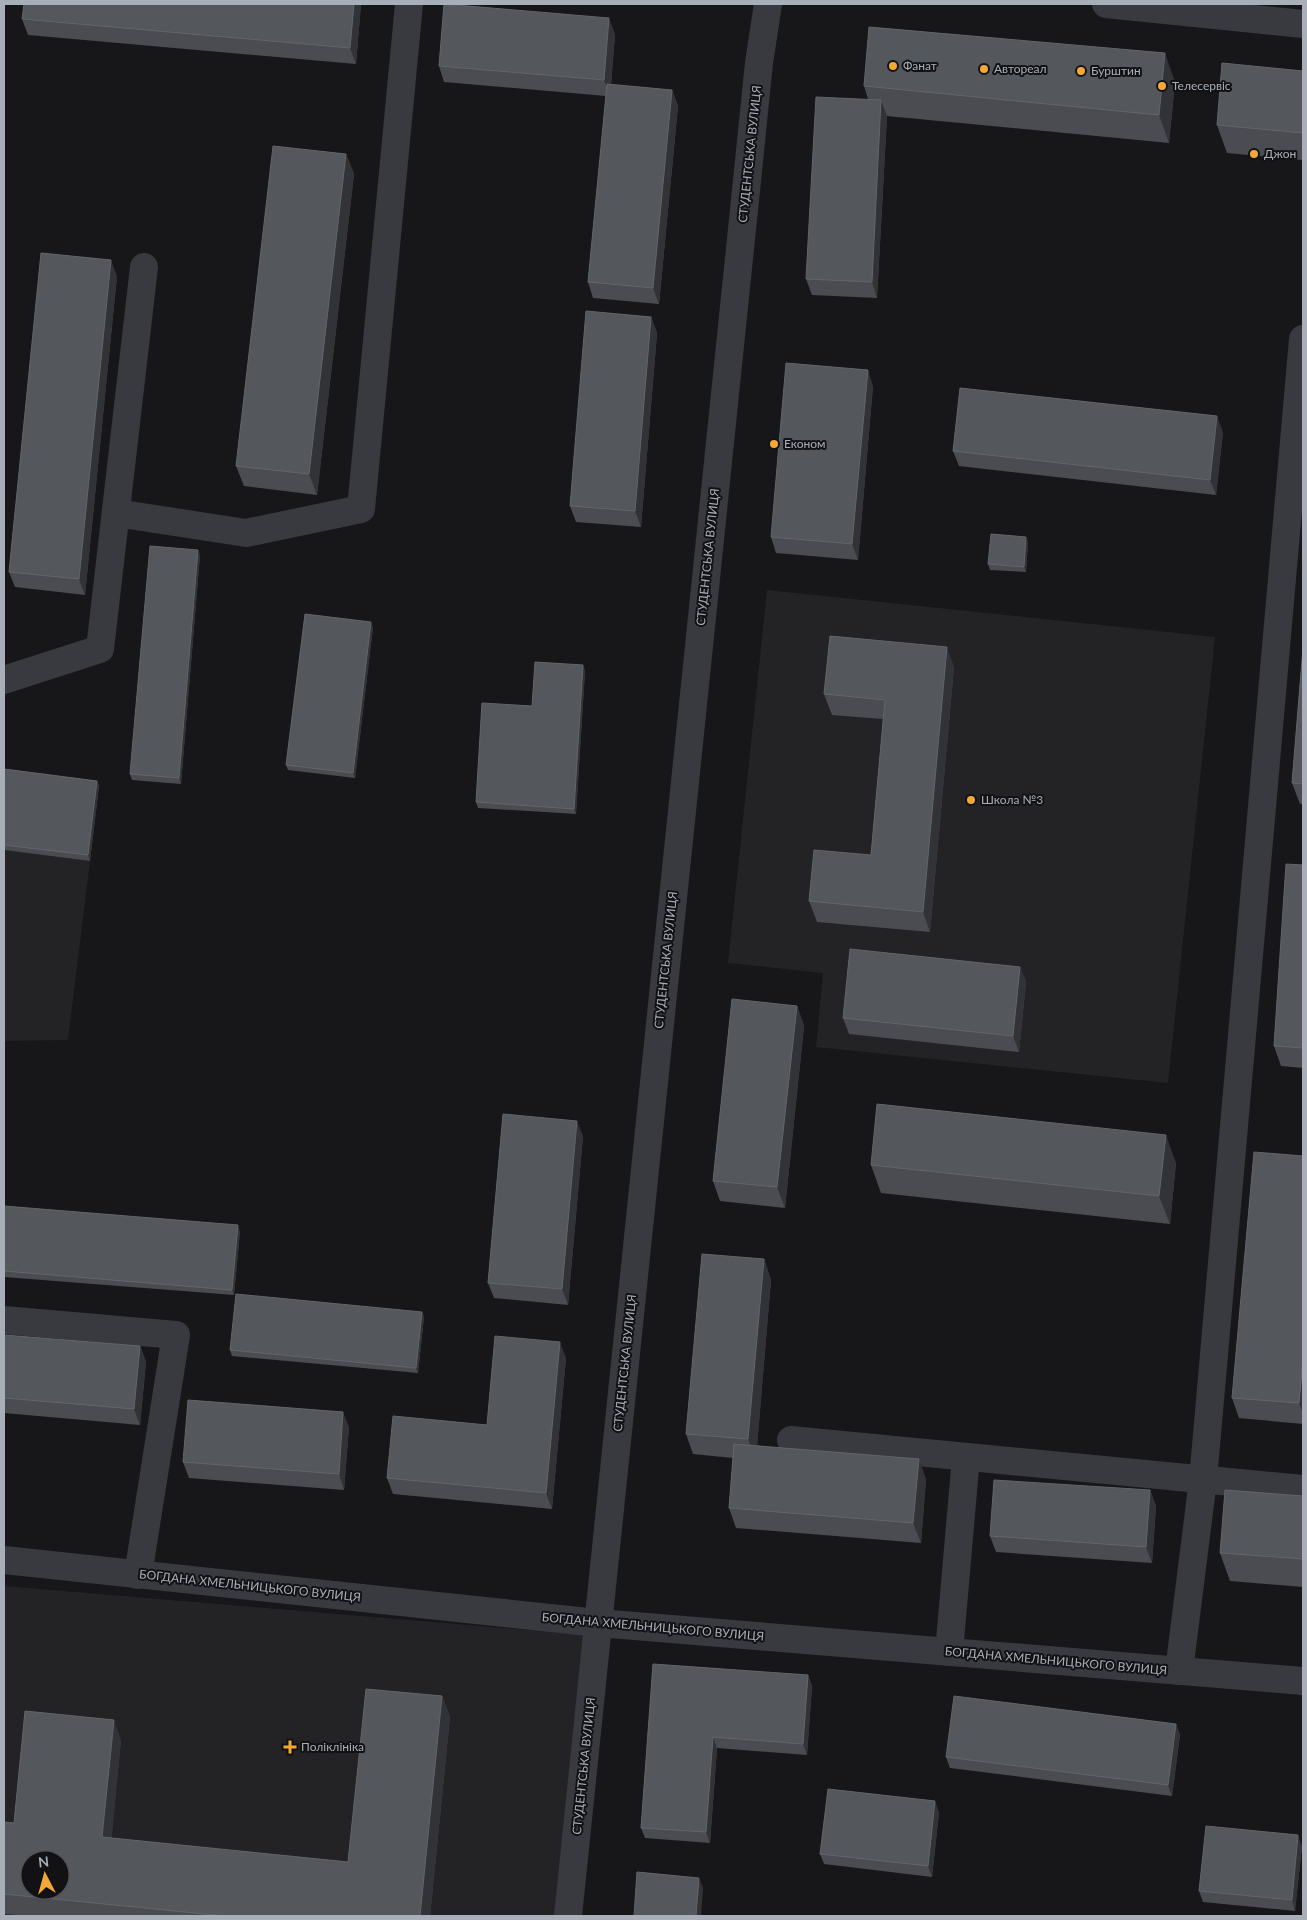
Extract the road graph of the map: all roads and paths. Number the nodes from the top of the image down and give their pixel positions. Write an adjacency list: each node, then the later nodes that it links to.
1 (409, 4): 7 (street)
2 (768, 4): 16 (street, СТУДЕНТСЬКА ВУЛИЦЯ)
3 (1106, 4): 4 (street)
4 (1303, 24)
5 (144, 267): 7 (street)
6 (1303, 339): 12 (street)
7 (116, 513): 8 (street)
8 (4, 680)
9 (4, 1320): 15 (street)
10 (791, 1440): 11 (street)
11 (966, 1457): 12 (street); 17 (street)
12 (1203, 1480): 13 (street); 18 (street)
13 (1303, 1489)
14 (4, 1560): 15 (street, БОГДАНА ХМЕЛЬНИЦЬКОГО ВУЛИЦЯ)
15 (138, 1574): 16 (street, БОГДАНА ХМЕЛЬНИЦЬКОГО ВУЛИЦЯ)
16 (598, 1623): 17 (street, БОГДАНА ХМЕЛЬНИЦЬКОГО ВУЛИЦЯ); 20 (street, СТУДЕНТСЬКА ВУЛИЦЯ)
17 (949, 1652): 18 (street, БОГДАНА ХМЕЛЬНИЦЬКОГО ВУЛИЦЯ)
18 (1179, 1671): 19 (street, БОГДАНА ХМЕЛЬНИЦЬКОГО ВУЛИЦЯ)
19 (1303, 1681)
20 (568, 1916)

